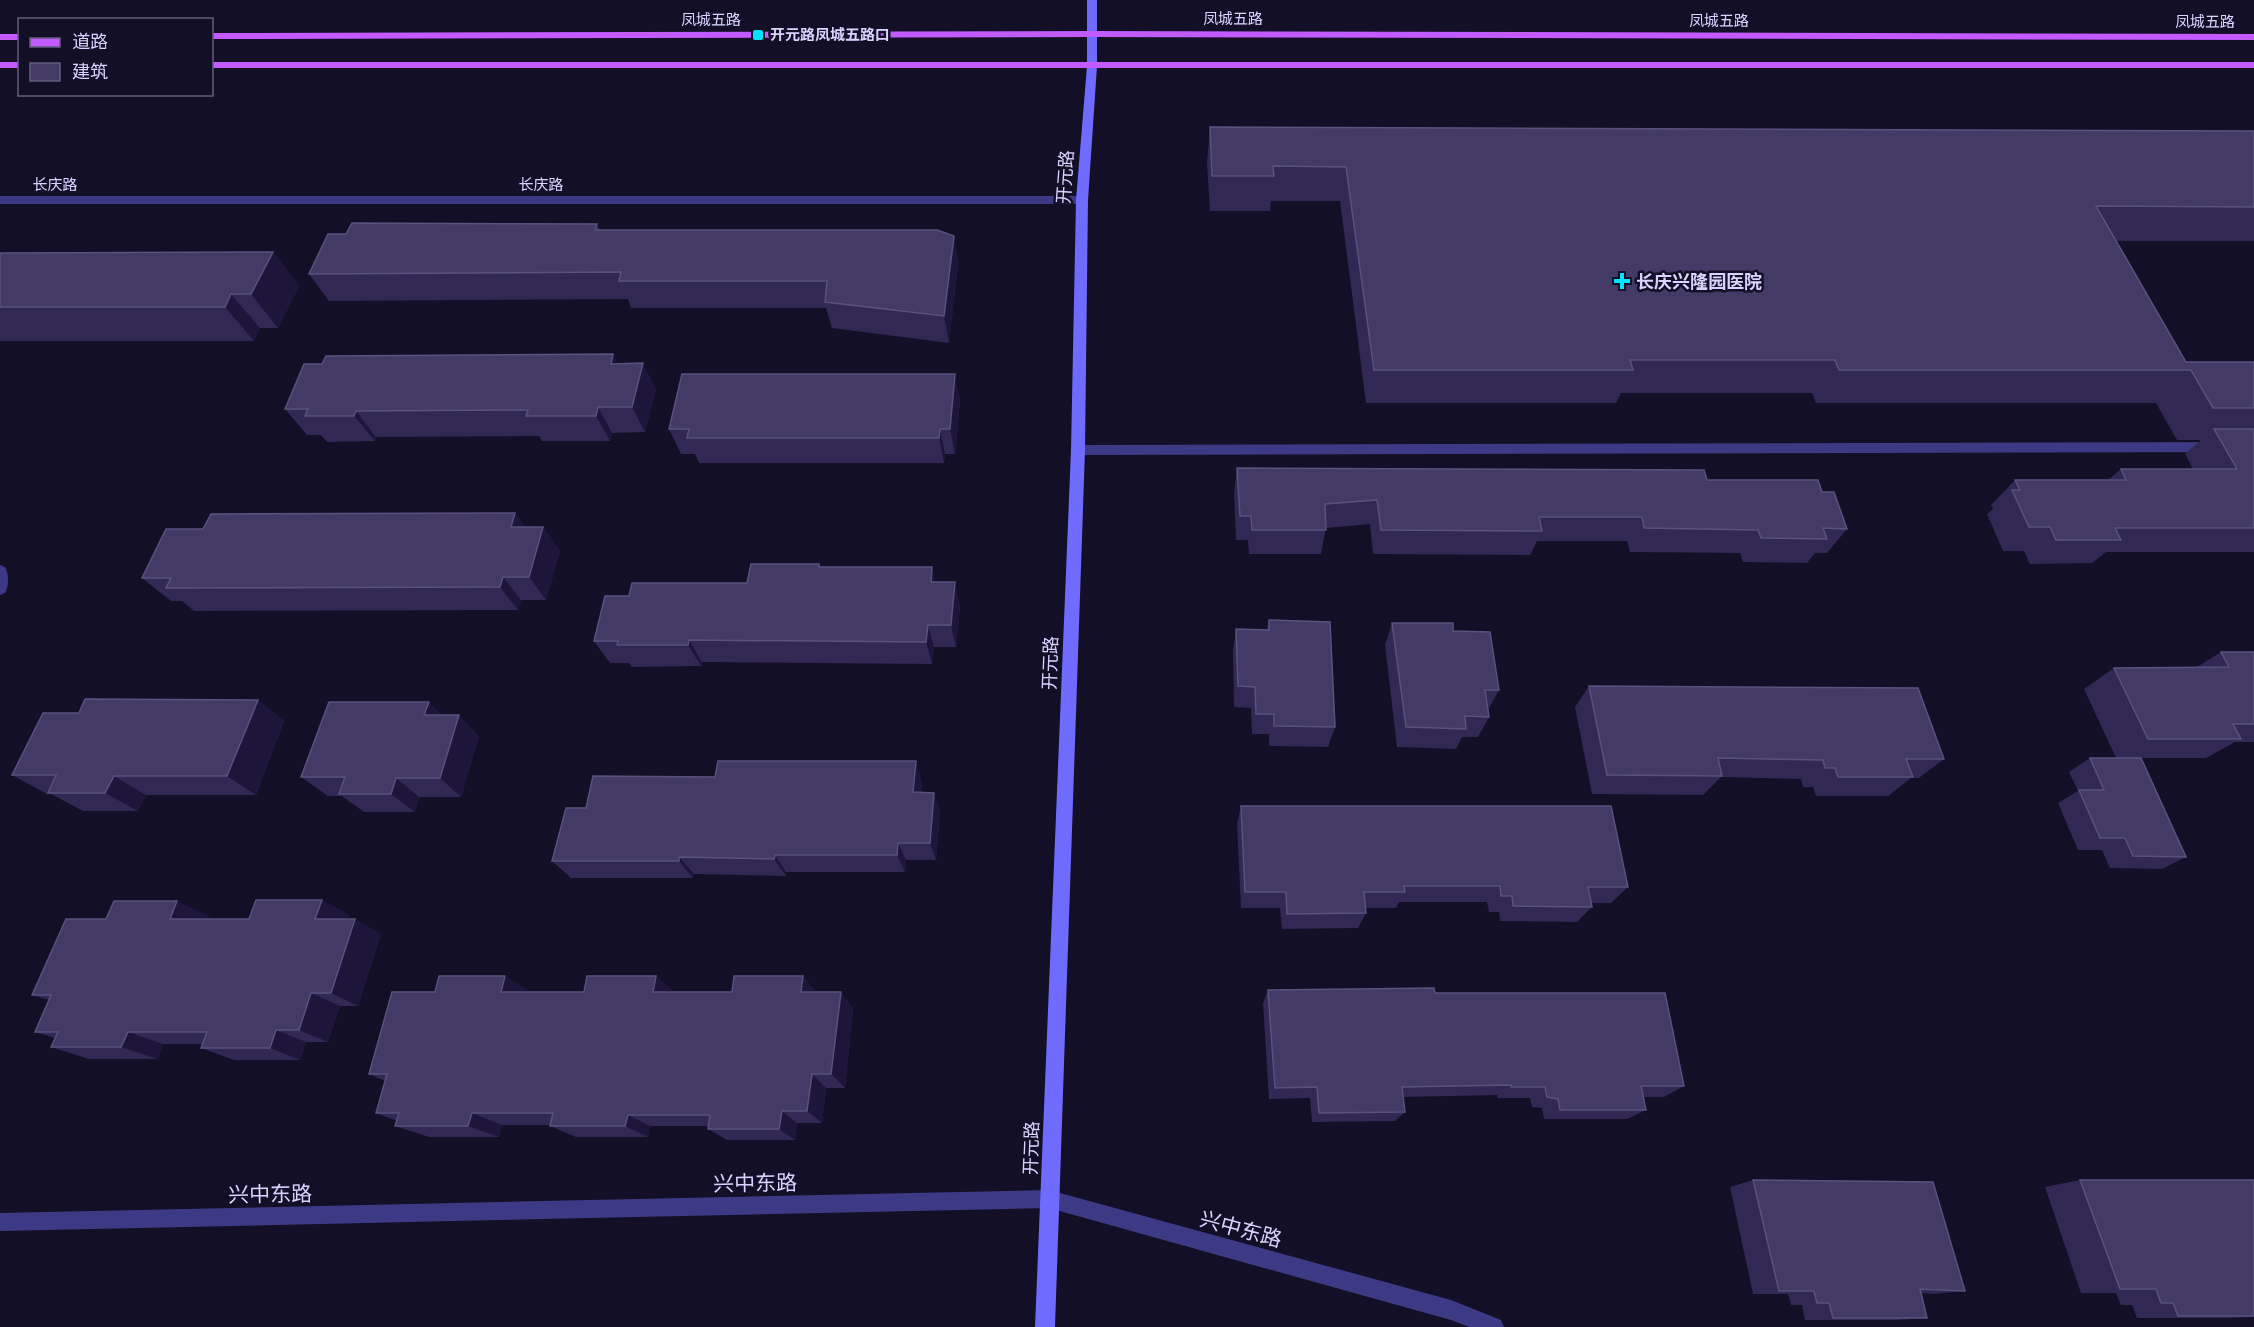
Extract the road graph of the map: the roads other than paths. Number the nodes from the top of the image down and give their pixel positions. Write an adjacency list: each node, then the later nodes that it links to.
1 (1092, 0): 2 (street, 开元路)
2 (1092, 34): 3 (main road, 凤城五路); 6 (main road, 凤城五路); 11 (street, 开元路)
3 (213, 36)
4 (0, 37): 5 (main road)
5 (18, 37)
6 (2254, 37)
7 (0, 65): 8 (main road)
8 (18, 65)
9 (213, 65): 11 (main road)
10 (2254, 65): 11 (main road)
11 (1092, 66): 13 (street, 开元路)
12 (0, 200): 13 (street, 长庆路)
13 (1082, 200): 15 (street, 开元路)
14 (2254, 447): 15 (street)
15 (1078, 450): 18 (street, 开元路)
16 (0, 571): 17 (street)
17 (0, 589)
18 (1049, 1199): 19 (street, 兴中东路); 20 (street, 开元路); 21 (street, 兴中东路)
19 (0, 1222)
20 (1045, 1327)
21 (1494, 1327)

